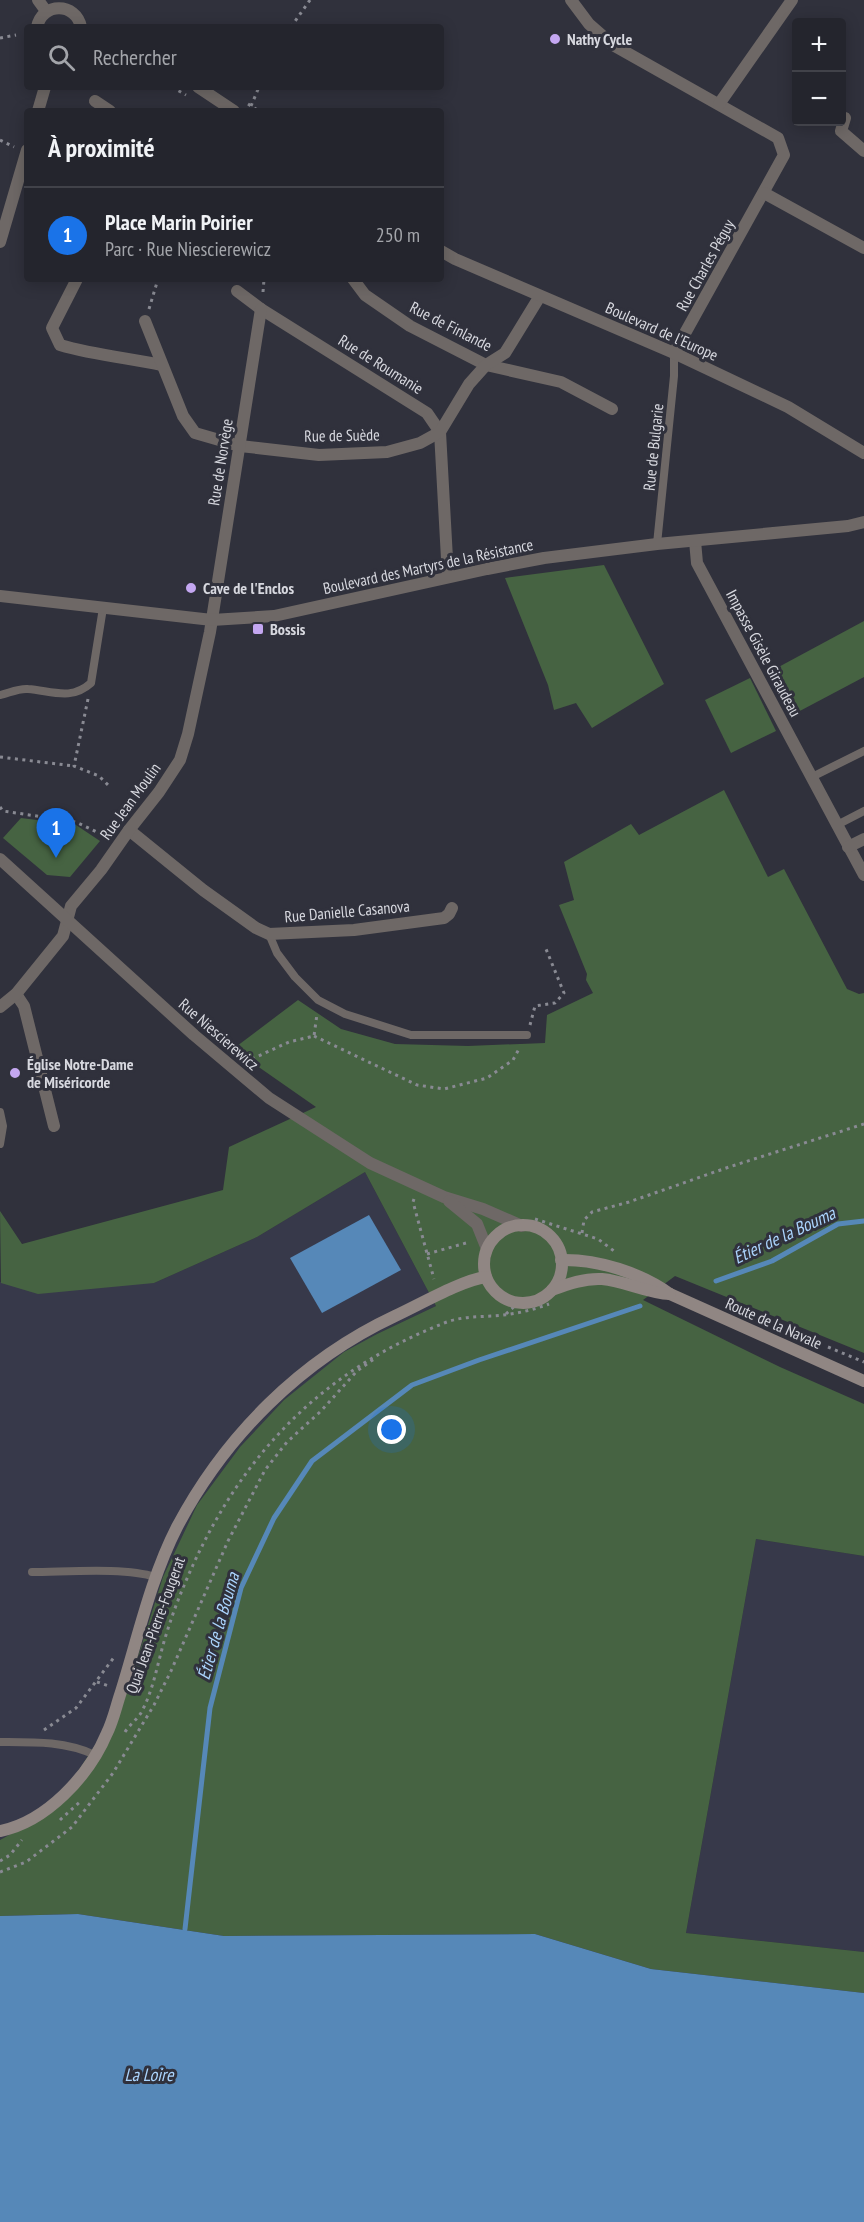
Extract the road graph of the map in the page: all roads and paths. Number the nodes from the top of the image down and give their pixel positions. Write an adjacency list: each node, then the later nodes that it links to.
1 (38, 0): 5 (street)
2 (310, 0): 8 (path)
3 (572, 0): 15 (street, Rue Charles Péguy)
4 (792, 0): 15 (street)
5 (46, 11): 6 (street); 7 (street)
6 (38, 24)
7 (80, 24)
8 (293, 24)
9 (16, 35): 10 (path)
10 (0, 38)
11 (44, 90): 17 (street)
12 (202, 90): 19 (street)
13 (258, 90): 16 (path)
14 (95, 101): 18 (street)
15 (719, 104): 23 (street, Rue Charles Péguy)
16 (251, 106)
17 (39, 108)
18 (106, 108)
19 (230, 108)
20 (842, 126): 21 (street)
21 (864, 151)
22 (24, 160): 24 (street)
23 (764, 193): 26 (street); 35 (street, Rue Charles Péguy)
24 (2, 228): 25 (street)
25 (0, 242)
26 (864, 248)
27 (444, 252): 32 (street, Boulevard de l'Europe)
28 (75, 282): 37 (street)
29 (157, 282): 34 (path)
30 (355, 282): 36 (street, Rue de Finlande)
31 (237, 291): 33 (street, Rue de Roumanie)
32 (540, 296): 35 (street, Boulevard de l'Europe); 36 (street)
33 (261, 309): 39 (street, Rue de Roumanie); 40 (street, Rue de Norvège)
34 (146, 321): 37 (street, Rue de Suède)
35 (674, 353): 41 (street, Boulevard de l'Europe); 44 (lane, Rue de Bulgarie)
36 (486, 364): 38 (street, Rue de Finlande); 39 (street)
37 (162, 365): 40 (street, Rue de Suède)
38 (612, 409)
39 (440, 432): 40 (street, Rue de Suède); 45 (street)
40 (240, 446): 48 (street, Rue de Norvège)
41 (864, 453)
42 (864, 522): 43 (street, Boulevard des Martyrs de la Résistance)
43 (695, 541): 44 (street, Boulevard des Martyrs de la Résistance); 54 (street, Impasse Gisèle Giraudeau)
44 (657, 544): 45 (street, Boulevard des Martyrs de la Résistance)
45 (448, 577): 48 (street, Boulevard des Martyrs de la Résistance)
46 (0, 596): 47 (street, Boulevard des Martyrs de la Résistance)
47 (103, 608): 48 (street, Boulevard des Martyrs de la Résistance); 49 (lane)
48 (212, 620): 59 (street, Rue Jean Moulin)
49 (91, 683): 50 (lane); 53 (path)
50 (0, 695)
51 (864, 751): 54 (lane)
52 (0, 757): 53 (path)
53 (74, 766): 55 (path)
54 (812, 777): 58 (street, Impasse Gisèle Giraudeau)
55 (109, 786)
56 (0, 807): 61 (path)
57 (864, 811): 58 (lane)
58 (837, 825): 62 (street, Impasse Gisèle Giraudeau)
59 (129, 830): 61 (street, Rue Jean Moulin); 67 (street, Rue Danielle Casanova)
60 (864, 839): 62 (street)
61 (120, 843): 66 (street, Rue Jean Moulin)
62 (848, 847): 64 (street, Impasse Gisèle Giraudeau)
63 (0, 859): 66 (street, Rue Niescierewicz)
64 (864, 875)
65 (452, 908): 67 (street, Rue Danielle Casanova)
66 (68, 920): 69 (street, Rue Jean Moulin); 79 (street, Rue Niescierewicz)
67 (269, 934): 70 (lane)
68 (546, 949): 72 (path)
69 (16, 994): 71 (street, Rue Jean Moulin); 77 (street)
70 (318, 1000): 72 (lane); 73 (path)
71 (0, 1007)
72 (527, 1035): 73 (path)
73 (314, 1036): 74 (path)
74 (252, 1059)
75 (0, 1112): 78 (lane)
76 (864, 1124): 84 (path)
77 (54, 1126)
78 (0, 1144)
79 (419, 1185): 80 (street, Rue Niescierewicz); 85 (path)
80 (444, 1197): 81 (street, Rue Niescierewicz); 83 (street, Rue Niescierewicz)
81 (522, 1226): 83 (main road); 86 (main road)
82 (466, 1243): 85 (path)
83 (487, 1249): 88 (main road)
84 (613, 1251)
85 (427, 1254): 87 (path)
86 (561, 1260): 89 (main road); 90 (main road, Route de la Navale)
87 (433, 1274)
88 (486, 1277): 91 (main road); 94 (main road, Quai Jean-Pierre-Fougerat)
89 (552, 1290): 90 (main road, Route de la Navale); 91 (main road)
90 (670, 1294): 92 (main road, Route de la Navale)
91 (518, 1303): 96 (path, Quai Jean-Pierre-Fougerat); 105 (path)
92 (864, 1381)
93 (32, 1572): 94 (lane)
94 (155, 1577): 99 (main road, Quai Jean-Pierre-Fougerat)
95 (118, 1651): 98 (path)
96 (124, 1733)
97 (0, 1742): 98 (lane)
98 (30, 1742): 99 (lane)
99 (95, 1755): 102 (main road, Quai Jean-Pierre-Fougerat)
100 (83, 1799): 101 (path)
101 (52, 1825)
102 (0, 1831)
103 (27, 1837): 104 (path)
104 (0, 1861)
105 (0, 1872)

